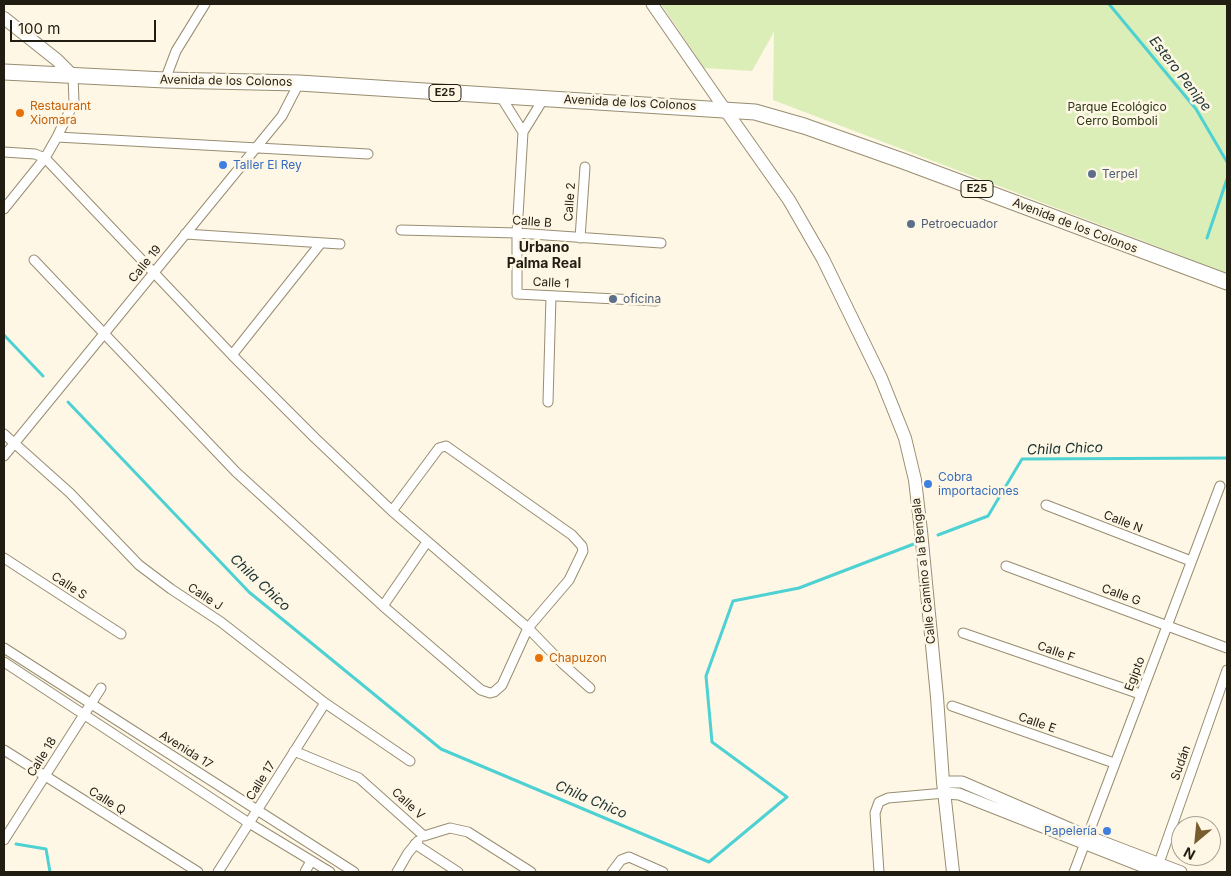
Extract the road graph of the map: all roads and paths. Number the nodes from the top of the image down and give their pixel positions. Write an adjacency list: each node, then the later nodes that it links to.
1 (205, 4): 6 (street)
2 (652, 4): 10 (street)
3 (4, 18): 5 (main road)
4 (4, 72): 5 (highway, Avenida de los Colonos / E25)
5 (73, 76): 6 (highway, Avenida de los Colonos / E25); 12 (street)
6 (165, 80): 7 (highway, Avenida de los Colonos / E25)
7 (299, 83): 8 (highway, Avenida de los Colonos / E25); 13 (street, Calle 19)
8 (501, 97): 9 (highway, Avenida de los Colonos / E25); 11 (street)
9 (544, 98): 10 (highway, Avenida de los Colonos / E25); 11 (street, Calle 1)
10 (724, 108): 28 (highway, Avenida de los Colonos / E25); 65 (main road, Calle Camino a la Bengala)
11 (523, 132): 20 (street, Calle 1)
12 (57, 137): 13 (street); 16 (street)
13 (256, 147): 15 (street); 21 (street, Calle 19)
14 (4, 152): 16 (street)
15 (368, 154)
16 (45, 158): 18 (street); 27 (street)
17 (585, 167): 22 (street, Calle 2)
18 (4, 209)
19 (402, 230): 20 (street, Calle B)
20 (517, 233): 22 (street, Calle B); 29 (street, Calle 1)
21 (186, 234): 23 (street); 27 (street, Calle 19)
22 (580, 238): 24 (street, Calle B)
23 (321, 243): 25 (street); 32 (street)
24 (661, 243)
25 (340, 244)
26 (34, 260): 31 (street)
27 (154, 272): 31 (street, Calle 19); 32 (street)
28 (1227, 282)
29 (551, 296): 30 (street, Calle 1); 33 (street)
30 (656, 301)
31 (104, 333): 35 (street, Calle 19); 44 (street)
32 (232, 355): 39 (street)
33 (548, 402)
34 (4, 434): 35 (street, Calle J)
35 (14, 442): 36 (street, Calle 19); 56 (street, Calle J)
36 (4, 456)
37 (1220, 486): 42 (street, Egipto)
38 (1046, 505): 42 (street, Calle N)
39 (392, 511): 40 (street); 46 (street)
40 (427, 542): 44 (street); 46 (street)
41 (4, 558): 48 (street, Calle S)
42 (1191, 561): 45 (street, Egipto)
43 (1006, 566): 45 (street, Calle G)
44 (383, 606): 46 (street)
45 (1167, 626): 50 (street, Calle G); 55 (street, Egipto)
46 (528, 628): 54 (street)
47 (963, 633): 55 (street, Calle F)
48 (121, 634)
49 (4, 648): 57 (street, Avenida 17)
50 (1227, 648)
51 (4, 662): 59 (street)
52 (1227, 670): 73 (street, Sudán)
53 (100, 688): 57 (street, Calle 18)
54 (590, 688)
55 (1140, 694): 63 (street, Egipto)
56 (325, 703): 61 (street, Calle 17); 62 (street, Calle J)
57 (90, 704): 59 (street, Calle 18); 66 (street, Avenida 17)
58 (952, 706): 63 (street, Calle E)
59 (84, 715): 64 (street, Calle 18); 67 (street)
60 (4, 750): 64 (street, Calle Q)
61 (294, 751): 66 (street, Calle 17); 68 (street, Calle V)
62 (410, 761)
63 (1114, 763): 70 (street, Egipto)
64 (44, 776): 69 (street, Calle 18); 74 (street, Calle Q)
65 (941, 790): 70 (street); 84 (street); 85 (main road, Calle Camino a la Bengala)
66 (257, 810): 67 (street, Calle 17); 78 (street, Avenida 17)
67 (249, 823): 72 (street); 75 (street, Calle 17)
68 (424, 836): 71 (street); 81 (street, Calle V)
69 (4, 840)
70 (1085, 840): 73 (street); 86 (street, Egipto)
71 (415, 844): 79 (street); 80 (street)
72 (312, 861): 76 (street); 77 (street)
73 (1158, 868): 87 (street)
74 (198, 872)
75 (218, 872)
76 (305, 872)
77 (330, 872)
78 (354, 872)
79 (397, 872)
80 (458, 872)
81 (531, 872)
82 (612, 872): 83 (street)
83 (663, 872)
84 (879, 872)
85 (953, 872)
86 (1074, 872)
87 (1181, 872)

